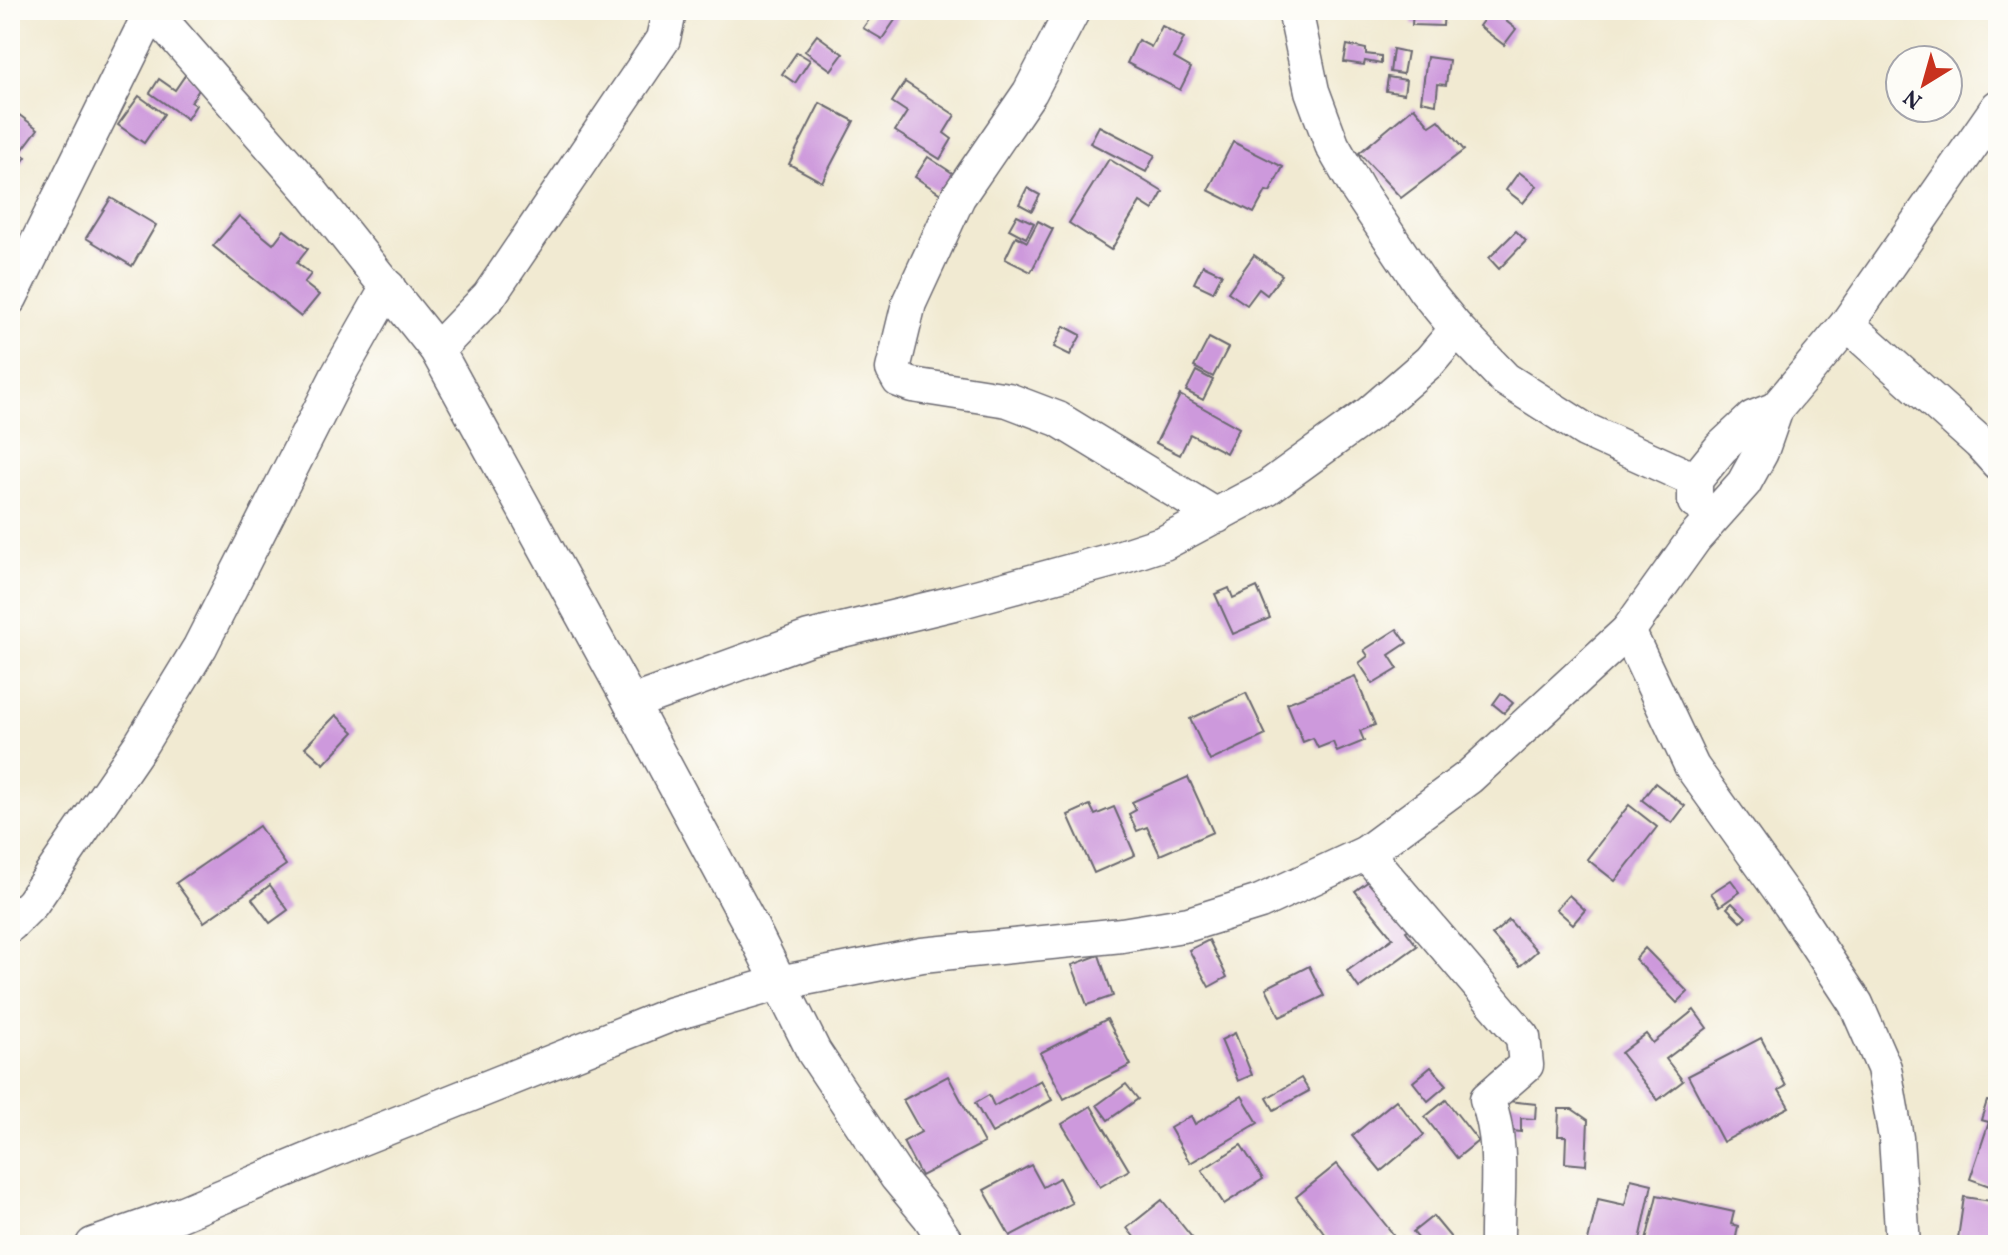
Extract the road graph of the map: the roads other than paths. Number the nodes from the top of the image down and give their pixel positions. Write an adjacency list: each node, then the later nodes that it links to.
1 (152, 10): 6 (street); 7 (street)
2 (667, 10): 10 (street)
3 (1073, 10): 14 (street)
4 (1295, 10): 9 (street)
5 (1998, 107): 8 (street)
6 (388, 287): 10 (street); 19 (street)
7 (10, 298)
8 (1847, 324): 11 (street); 12 (street)
9 (1457, 329): 13 (street); 14 (street)
10 (437, 350): 17 (street)
11 (1776, 409): 13 (street); 15 (street)
12 (1998, 463)
13 (1695, 480): 15 (street)
14 (1217, 516): 17 (street)
15 (1694, 539): 16 (street)
16 (1628, 631): 18 (street); 24 (street)
17 (631, 703): 20 (street)
18 (1366, 853): 20 (street); 23 (street)
19 (10, 925)
20 (779, 983): 21 (street); 22 (street)
21 (93, 1245)
22 (948, 1245)
23 (1497, 1245)
24 (1903, 1245)

